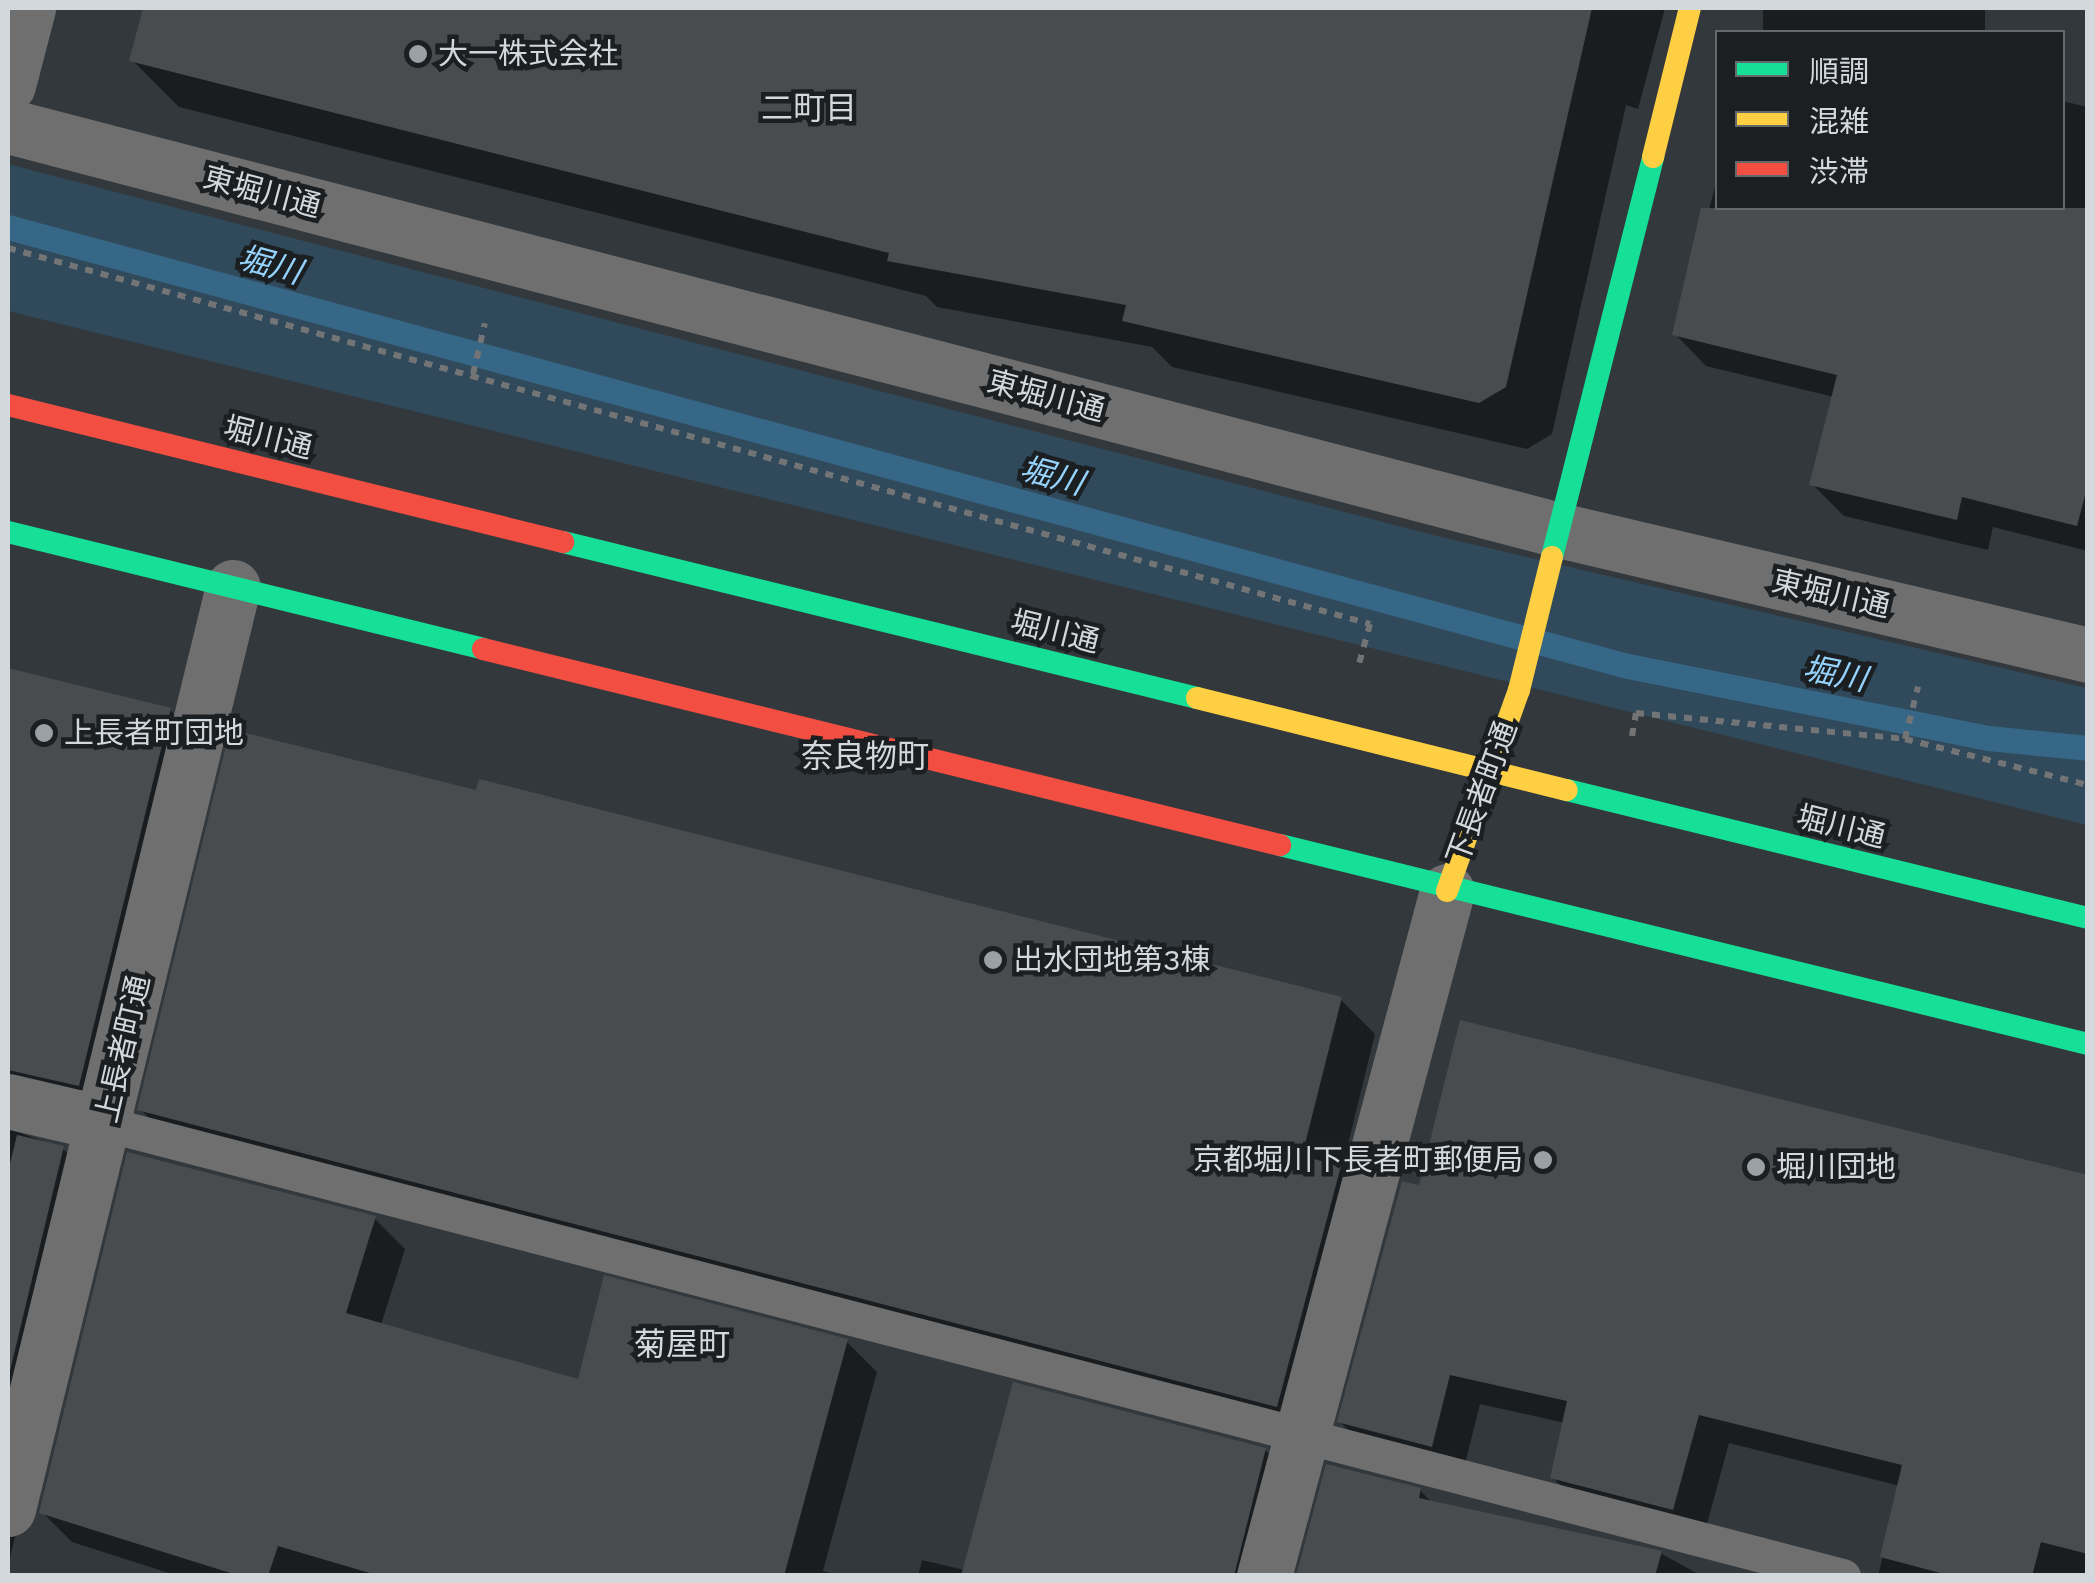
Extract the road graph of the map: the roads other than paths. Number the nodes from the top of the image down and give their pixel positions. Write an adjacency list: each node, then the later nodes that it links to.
1 (28, 8): 3 (street)
2 (1690, 8): 7 (main road, 下長者町通)
3 (8, 85)
4 (8, 126): 7 (street, 東堀川通)
5 (8, 404): 10 (main road, 堀川通)
6 (8, 532): 8 (main road)
7 (1556, 544): 9 (street, 東堀川通); 10 (main road, 下長者町通, bridge)
8 (233, 587): 11 (main road); 15 (street, 上長者町通)
9 (2088, 655)
10 (1489, 772): 11 (main road, 下長者町通); 12 (main road, 堀川通)
11 (1447, 891): 13 (main road); 16 (street, 下長者町通)
12 (2088, 918)
13 (2088, 1044)
14 (8, 1101): 15 (street)
15 (106, 1124): 16 (lane); 17 (street, 上長者町通)
16 (1301, 1434): 18 (street, 下長者町通); 19 (lane)
17 (8, 1510)
18 (1264, 1576)
19 (1843, 1576)

